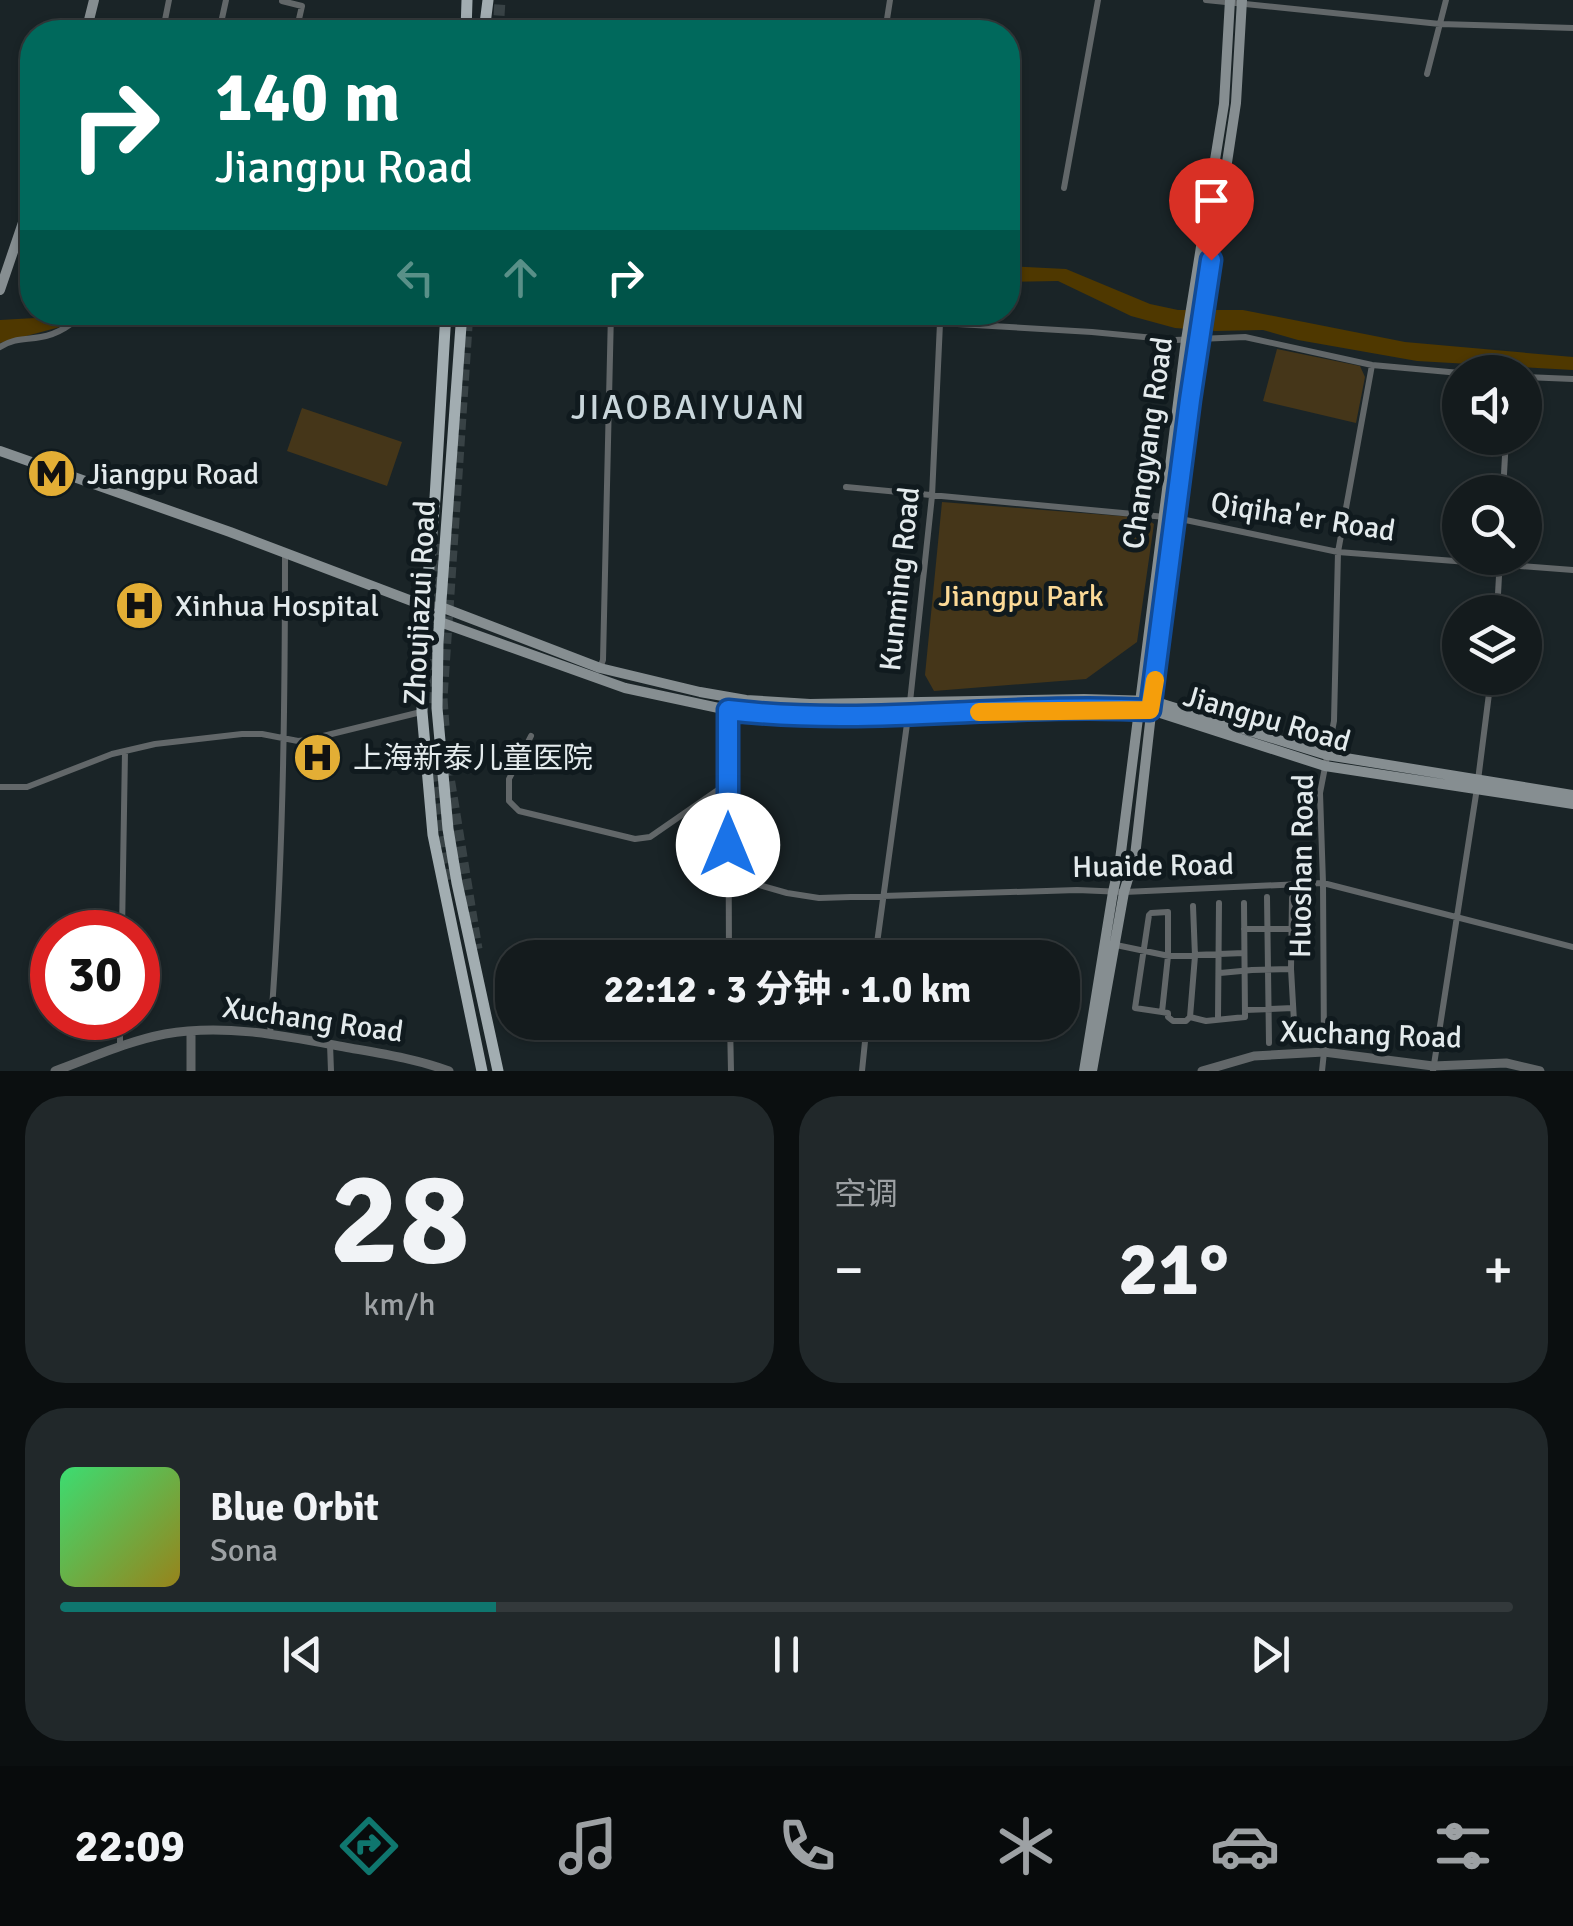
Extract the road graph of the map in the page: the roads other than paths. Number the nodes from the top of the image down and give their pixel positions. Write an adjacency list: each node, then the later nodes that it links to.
1 (281, 0): 6 (street)
2 (1098, 0): 10 (street)
3 (1206, 0): 5 (street)
4 (1446, 0): 7 (street)
5 (1236, 2): 7 (street); 13 (main road, Changyang Road)
6 (299, 20)
7 (1440, 24): 8 (street); 9 (street)
8 (1573, 28)
9 (1427, 74)
10 (1064, 188)
11 (20, 231): 12 (main road)
12 (0, 290)
13 (1200, 293): 20 (main road, Changyang Road); 21 (main road, Changyang Road)
14 (67, 325): 22 (street)
15 (445, 325): 37 (main road, Zhoujiazui Road)
16 (461, 325): 38 (main road, Zhoujiazui Road)
17 (610, 325): 40 (street)
18 (940, 325): 29 (street, Kunming Road)
19 (969, 325): 20 (street)
20 (1186, 340): 21 (street); 30 (main road, Changyang Road)
21 (1199, 340): 23 (street); 31 (main road, Changyang Road)
22 (0, 347)
23 (1372, 365): 24 (street); 32 (street, Huoshan Road)
24 (1442, 371)
25 (1542, 378): 26 (street)
26 (1573, 379)
27 (0, 452): 33 (main road, Jiangpu Road)
28 (846, 488): 29 (street, Qiqiha'er Road)
29 (932, 496): 30 (street, Qiqiha'er Road); 44 (street, Kunming Road)
30 (1162, 517): 31 (street, Qiqiha'er Road); 43 (main road, Changyang Road)
31 (1176, 518): 32 (street, Qiqiha'er Road); 43 (main road, Changyang Road)
32 (1338, 552): 34 (street, Qiqiha'er Road); 50 (street, Huoshan Road)
33 (285, 553): 37 (main road, Jiangpu Road); 48 (street)
34 (1442, 558)
35 (1542, 566): 36 (street, Qiqiha'er Road)
36 (1573, 570)
37 (425, 606): 38 (main road, Jiangpu Road); 39 (main road, Jiangpu Road); 46 (main road, Zhoujiazui Road)
38 (441, 607): 39 (main road, Zhoujiazui Road); 40 (main road, Jiangpu Road)
39 (440, 622): 40 (main road, Jiangpu Road); 106 (main road, Zhoujiazui Road)
40 (599, 674): 42 (main road, Jiangpu Road); 45 (main road, Jiangpu Road)
41 (1490, 695): 52 (street)
42 (728, 697): 44 (main road, Jiangpu Road); 45 (street)
43 (1145, 705): 44 (main road, Jiangpu Road); 50 (main road, Jiangpu Road); 58 (main road, Changyang Road)
44 (909, 708): 45 (main road, Jiangpu Road); 59 (street, Kunming Road)
45 (728, 710): 51 (street)
46 (422, 712): 48 (street); 105 (main road, Zhoujiazui Road)
47 (530, 736): 51 (street)
48 (285, 737): 49 (street); 90 (street)
49 (125, 751): 53 (street); 65 (street)
50 (1326, 760): 52 (main road, Jiangpu Road); 57 (street, Huoshan Road)
51 (728, 782): 56 (street)
52 (1477, 784): 54 (main road, Jiangpu Road); 55 (main road, Jiangpu Road); 66 (street)
53 (0, 787)
54 (1573, 795)
55 (1573, 804)
56 (728, 876): 59 (street, Huaide Road); 70 (street)
57 (1324, 884): 58 (street, Huaide Road); 66 (street, Huaide Road); 98 (street, Huoshan Road)
58 (1118, 892): 59 (street, Huaide Road); 72 (main road, Changyang Road); 109 (main road, Changyang Road)
59 (883, 896): 71 (street, Kunming Road)
60 (1267, 897): 68 (street)
61 (1292, 898): 69 (street)
62 (1219, 903): 76 (street)
63 (1244, 903): 67 (street)
64 (1193, 906): 78 (street)
65 (122, 910)
66 (1456, 917): 73 (street, Huaide Road); 100 (street)
67 (1244, 929): 68 (street); 75 (street)
68 (1268, 929): 69 (street); 80 (street)
69 (1291, 929): 79 (street)
70 (730, 940)
71 (877, 940)
72 (1114, 945): 74 (street); 110 (main road, Changyang Road)
73 (1573, 947)
74 (1144, 951): 77 (street); 77 (street); 86 (street)
75 (1244, 953): 76 (street); 81 (street)
76 (1220, 954): 78 (street); 82 (street)
77 (1168, 956): 78 (street); 86 (street)
78 (1194, 956): 87 (street)
79 (1291, 969): 80 (street); 83 (street)
80 (1268, 970): 81 (street); 84 (street)
81 (1244, 972): 82 (street); 85 (street)
82 (1220, 974): 88 (street)
83 (1293, 1008): 84 (street); 91 (street)
84 (1268, 1009): 85 (street); 95 (street)
85 (1245, 1010): 88 (street)
86 (1162, 1012): 87 (street)
87 (1190, 1018): 88 (street)
88 (1218, 1020)
89 (191, 1031): 90 (street, Xuchang Road); 97 (street, Xuchang Road); 102 (street)
90 (270, 1035): 96 (street, Xuchang Road)
91 (1295, 1039)
92 (120, 1040): 97 (street)
93 (730, 1040): 107 (street)
94 (866, 1040): 108 (street)
95 (1269, 1043)
96 (330, 1044): 103 (street); 104 (street, Xuchang Road)
97 (120, 1048): 101 (street, Xuchang Road)
98 (1324, 1052): 99 (street, Xuchang Road); 100 (street, Xuchang Road); 112 (street, Huoshan Road)
99 (1218, 1068): 111 (street, Xuchang Road)
100 (1433, 1068): 113 (street, Xuchang Road)
101 (55, 1071)
102 (191, 1071)
103 (331, 1071)
104 (448, 1071)
105 (482, 1071)
106 (498, 1071)
107 (731, 1071)
108 (862, 1071)
109 (1084, 1071)
110 (1092, 1071)
111 (1202, 1071)
112 (1322, 1071)
113 (1540, 1071)

